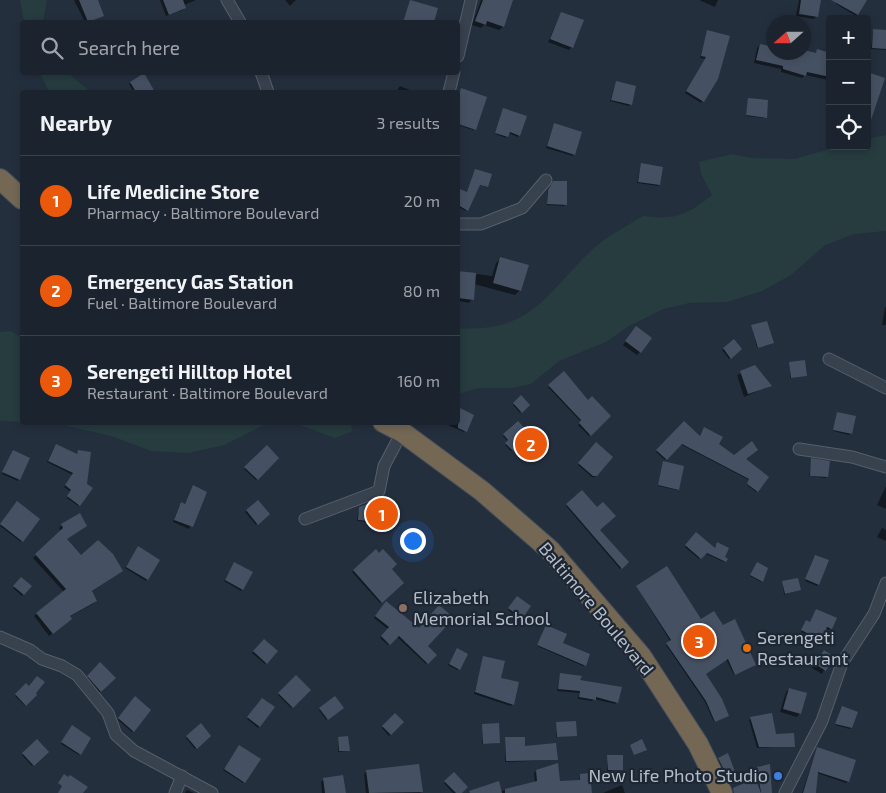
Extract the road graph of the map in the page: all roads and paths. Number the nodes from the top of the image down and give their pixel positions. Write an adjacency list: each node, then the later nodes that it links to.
1 (227, 0): 3 (street)
2 (471, 0): 4 (street)
3 (239, 20)
4 (460, 47)
5 (262, 75): 7 (street)
6 (453, 75): 8 (street)
7 (267, 90)
8 (450, 90)
9 (0, 179): 11 (highway)
10 (546, 180): 12 (street)
11 (20, 196)
12 (460, 224)
13 (829, 359): 14 (street)
14 (886, 388)
15 (389, 425): 16 (highway, Baltimore Boulevard)
16 (402, 432): 19 (street); 25 (highway, Baltimore Boulevard)
17 (799, 449): 18 (street)
18 (886, 467)
19 (305, 519)
20 (886, 583): 26 (street)
21 (0, 637): 22 (street)
22 (182, 776): 23 (street); 24 (street)
23 (175, 793)
24 (212, 793)
25 (722, 793)
26 (786, 793)

